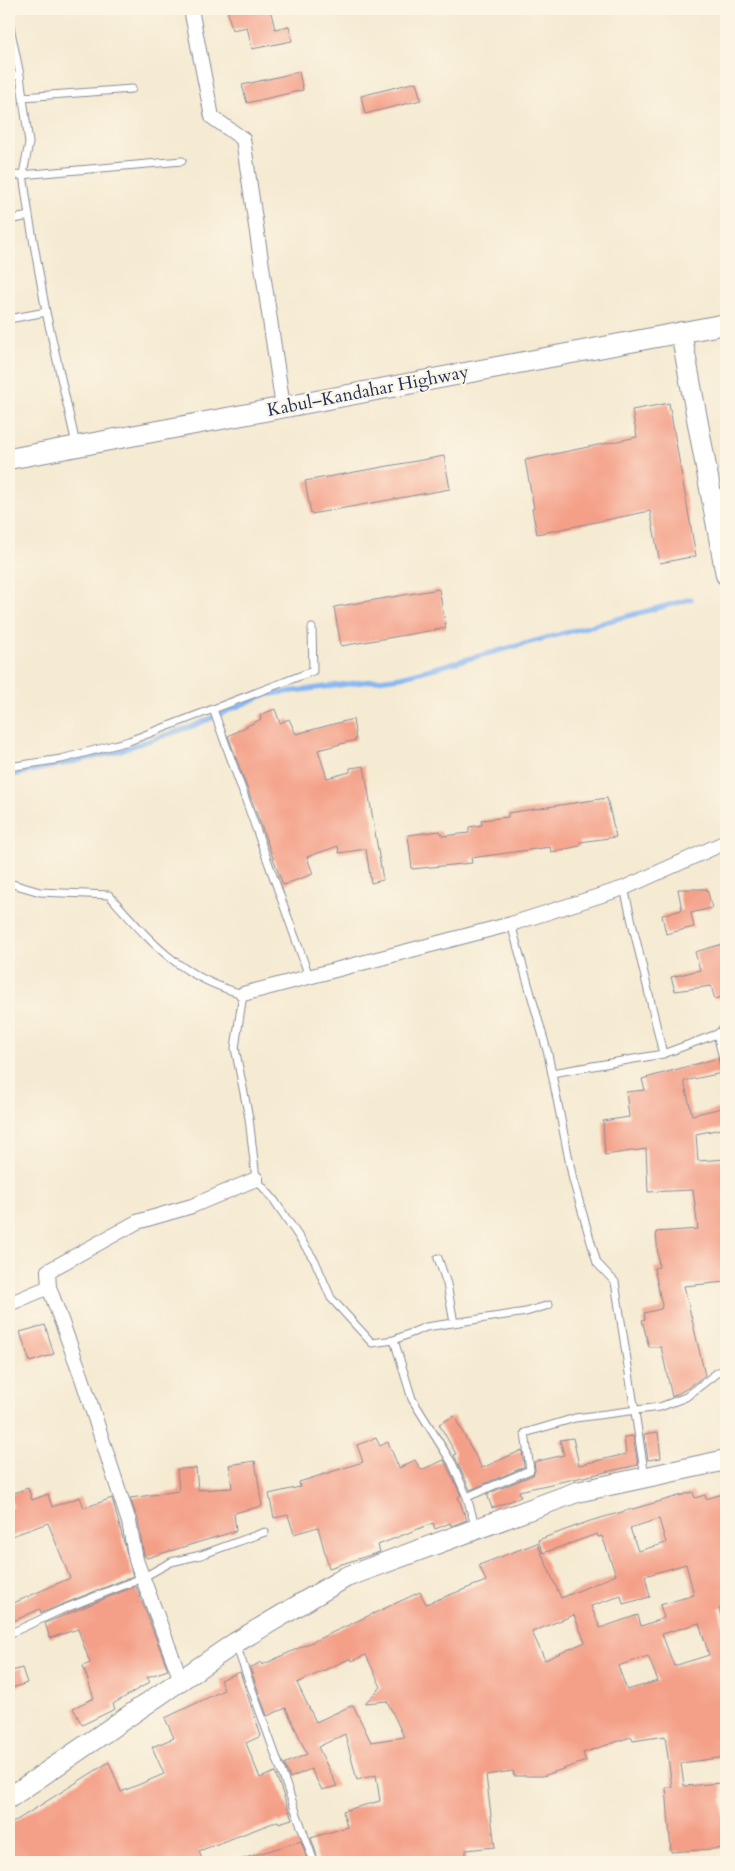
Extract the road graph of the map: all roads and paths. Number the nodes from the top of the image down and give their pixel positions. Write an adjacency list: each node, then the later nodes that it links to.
1 (192, 9): 16 (street)
2 (9, 22): 3 (lane)
3 (20, 76): 4 (lane); 6 (lane)
4 (9, 77)
5 (132, 88): 6 (lane)
6 (23, 97): 8 (lane)
7 (182, 161): 8 (lane)
8 (23, 174): 9 (lane); 10 (lane)
9 (9, 176)
10 (29, 216): 11 (lane); 12 (lane)
11 (9, 220)
12 (46, 312): 13 (lane); 17 (lane)
13 (9, 319)
14 (726, 324): 15 (street, Kabul–Kandahar Highway)
15 (681, 332): 16 (street, Kabul–Kandahar Highway); 19 (street)
16 (283, 407): 17 (street, Kabul–Kandahar Highway)
17 (76, 445): 18 (street, Kabul–Kandahar Highway)
18 (9, 458)
19 (726, 574)
20 (312, 628): 21 (lane)
21 (213, 709): 22 (lane); 27 (lane)
22 (9, 767)
23 (726, 842): 25 (street)
24 (9, 883): 28 (lane)
25 (624, 888): 26 (street); 31 (lane)
26 (511, 924): 27 (street); 33 (lane)
27 (310, 976): 28 (street)
28 (243, 994): 34 (lane)
29 (726, 1026): 30 (lane)
30 (717, 1034): 31 (lane); 32 (lane)
31 (663, 1054): 33 (lane)
32 (726, 1070)
33 (552, 1073): 42 (lane)
34 (256, 1179): 36 (street); 40 (lane)
35 (438, 1258): 39 (lane)
36 (49, 1287): 37 (street); 48 (street)
37 (9, 1304)
38 (548, 1305): 39 (lane)
39 (454, 1323): 40 (lane)
40 (394, 1340): 45 (lane)
41 (726, 1370): 42 (lane)
42 (635, 1411): 44 (lane); 45 (lane)
43 (726, 1460): 44 (street)
44 (645, 1477): 46 (street)
45 (467, 1497): 46 (lane)
46 (476, 1529): 50 (street)
47 (265, 1532): 48 (lane)
48 (142, 1578): 49 (lane); 51 (street)
49 (9, 1634)
50 (234, 1642): 51 (street); 53 (lane)
51 (181, 1680): 52 (street)
52 (9, 1798)
53 (314, 1862)

